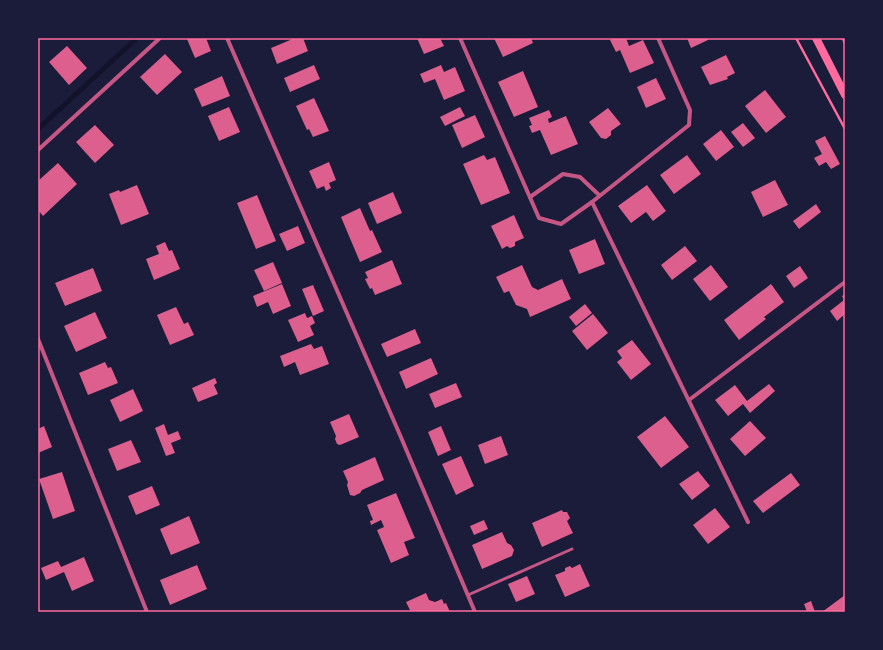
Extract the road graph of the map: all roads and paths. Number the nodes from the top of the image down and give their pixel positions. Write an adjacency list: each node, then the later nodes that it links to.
1 (160, 38): 11 (street)
2 (227, 38): 20 (street)
3 (460, 38): 13 (street)
4 (658, 38): 12 (street)
5 (796, 38): 10 (path)
6 (816, 38): 9 (main road)
7 (843, 38): 8 (path)
8 (845, 44)
9 (845, 95)
10 (845, 129)
11 (38, 150)
12 (599, 195): 13 (street); 14 (street)
13 (530, 197): 14 (street)
14 (592, 202): 17 (street)
15 (845, 282): 17 (street)
16 (38, 339): 21 (street)
17 (689, 400): 18 (street)
18 (748, 522)
19 (572, 549): 20 (lane)
20 (468, 595): 22 (street)
21 (147, 612)
22 (475, 612)

